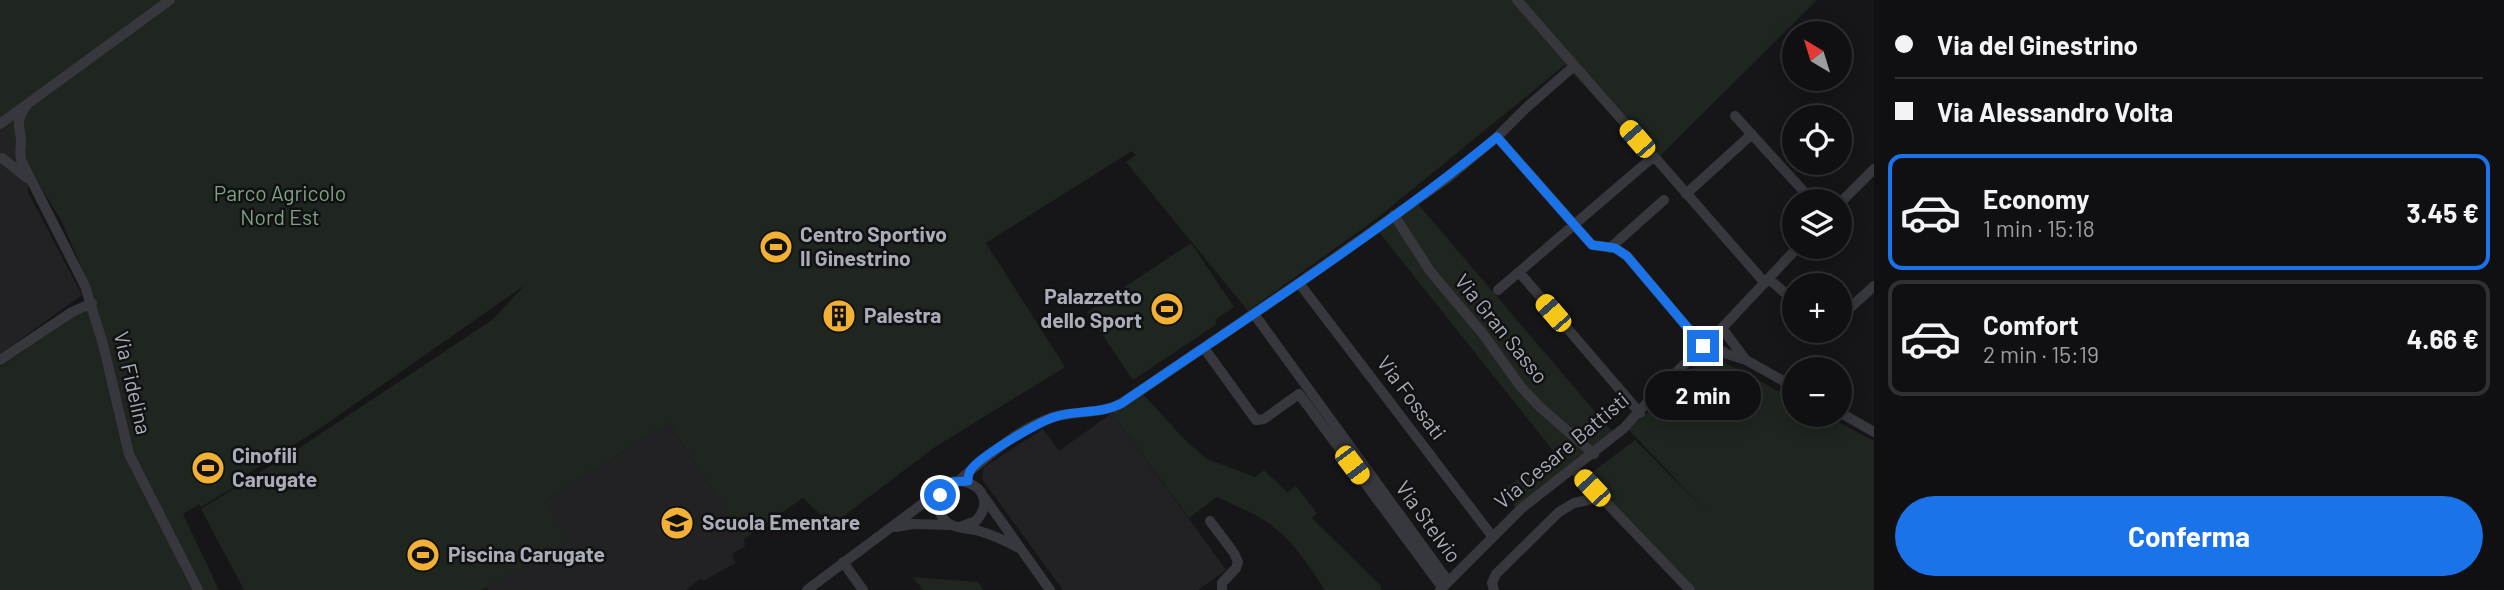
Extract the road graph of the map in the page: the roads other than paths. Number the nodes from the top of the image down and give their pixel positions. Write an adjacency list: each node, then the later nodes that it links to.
1 (170, 0): 4 (street)
2 (1517, 0): 3 (street)
3 (1574, 66): 9 (street); 11 (street)
4 (26, 105): 6 (street); 7 (street, Via Fidelina)
5 (1735, 117): 8 (street)
6 (0, 124): 7 (street)
7 (19, 134): 10 (street, Via Fidelina)
8 (1752, 134): 15 (street); 17 (street)
9 (1497, 137): 19 (street); 20 (street)
10 (20, 147): 12 (street, Via Fidelina); 14 (street, Via Fidelina)
11 (1653, 157): 17 (street); 20 (street)
12 (1, 158): 14 (street, Via Fidelina)
13 (1874, 169): 16 (street)
14 (32, 183): 29 (street, Via Fidelina)
15 (1799, 189)
16 (1852, 191)
17 (1686, 194): 24 (street)
18 (1664, 200): 21 (street)
19 (1394, 215): 25 (street); 43 (street, Via Gran Sasso)
20 (1574, 226): 21 (street); 23 (street)
21 (1610, 248): 33 (street)
22 (1787, 259): 24 (street, Via Cesare Battisti)
23 (1519, 272): 27 (street); 40 (street)
24 (1767, 281): 28 (street); 32 (street, Via Cesare Battisti)
25 (1299, 283): 31 (street); 51 (street, Via Fossati)
26 (1874, 286): 30 (street)
27 (1498, 290)
28 (1782, 292)
29 (92, 303): 35 (street); 55 (street, Via Fidelina)
30 (1852, 306)
31 (1254, 314): 34 (street); 38 (street, Via Stelvio)
32 (1722, 328): 33 (street, Via Cesare Battisti); 36 (street)
33 (1705, 345): 36 (street); 40 (street, Via Cesare Battisti)
34 (1204, 348): 39 (street); 45 (street)
35 (0, 360)
36 (1746, 360): 37 (street)
37 (1782, 380)
38 (1303, 383): 39 (street); 54 (street, Via Stelvio)
39 (1299, 394): 54 (street, Via Stelvio)
40 (1640, 413): 43 (street, Via Cesare Battisti)
41 (1852, 419): 42 (street)
42 (1874, 431)
43 (1594, 454): 44 (street, Via Cesare Battisti)
44 (1573, 468): 47 (street); 51 (street, Via Cesare Battisti)
45 (961, 479): 46 (street); 49 (street); 50 (street)
46 (980, 491): 49 (street); 52 (street)
47 (1601, 497): 60 (street); 61 (street)
48 (1210, 521): 59 (street)
49 (956, 526): 50 (street); 52 (street)
50 (886, 531): 53 (street)
51 (1492, 536): 54 (street, Via Cesare Battisti)
52 (1019, 548): 58 (street)
53 (844, 562): 56 (street); 57 (street)
54 (1443, 586)
55 (198, 590)
56 (807, 590)
57 (863, 590)
58 (1050, 590)
59 (1222, 590)
60 (1494, 590)
61 (1690, 590)

